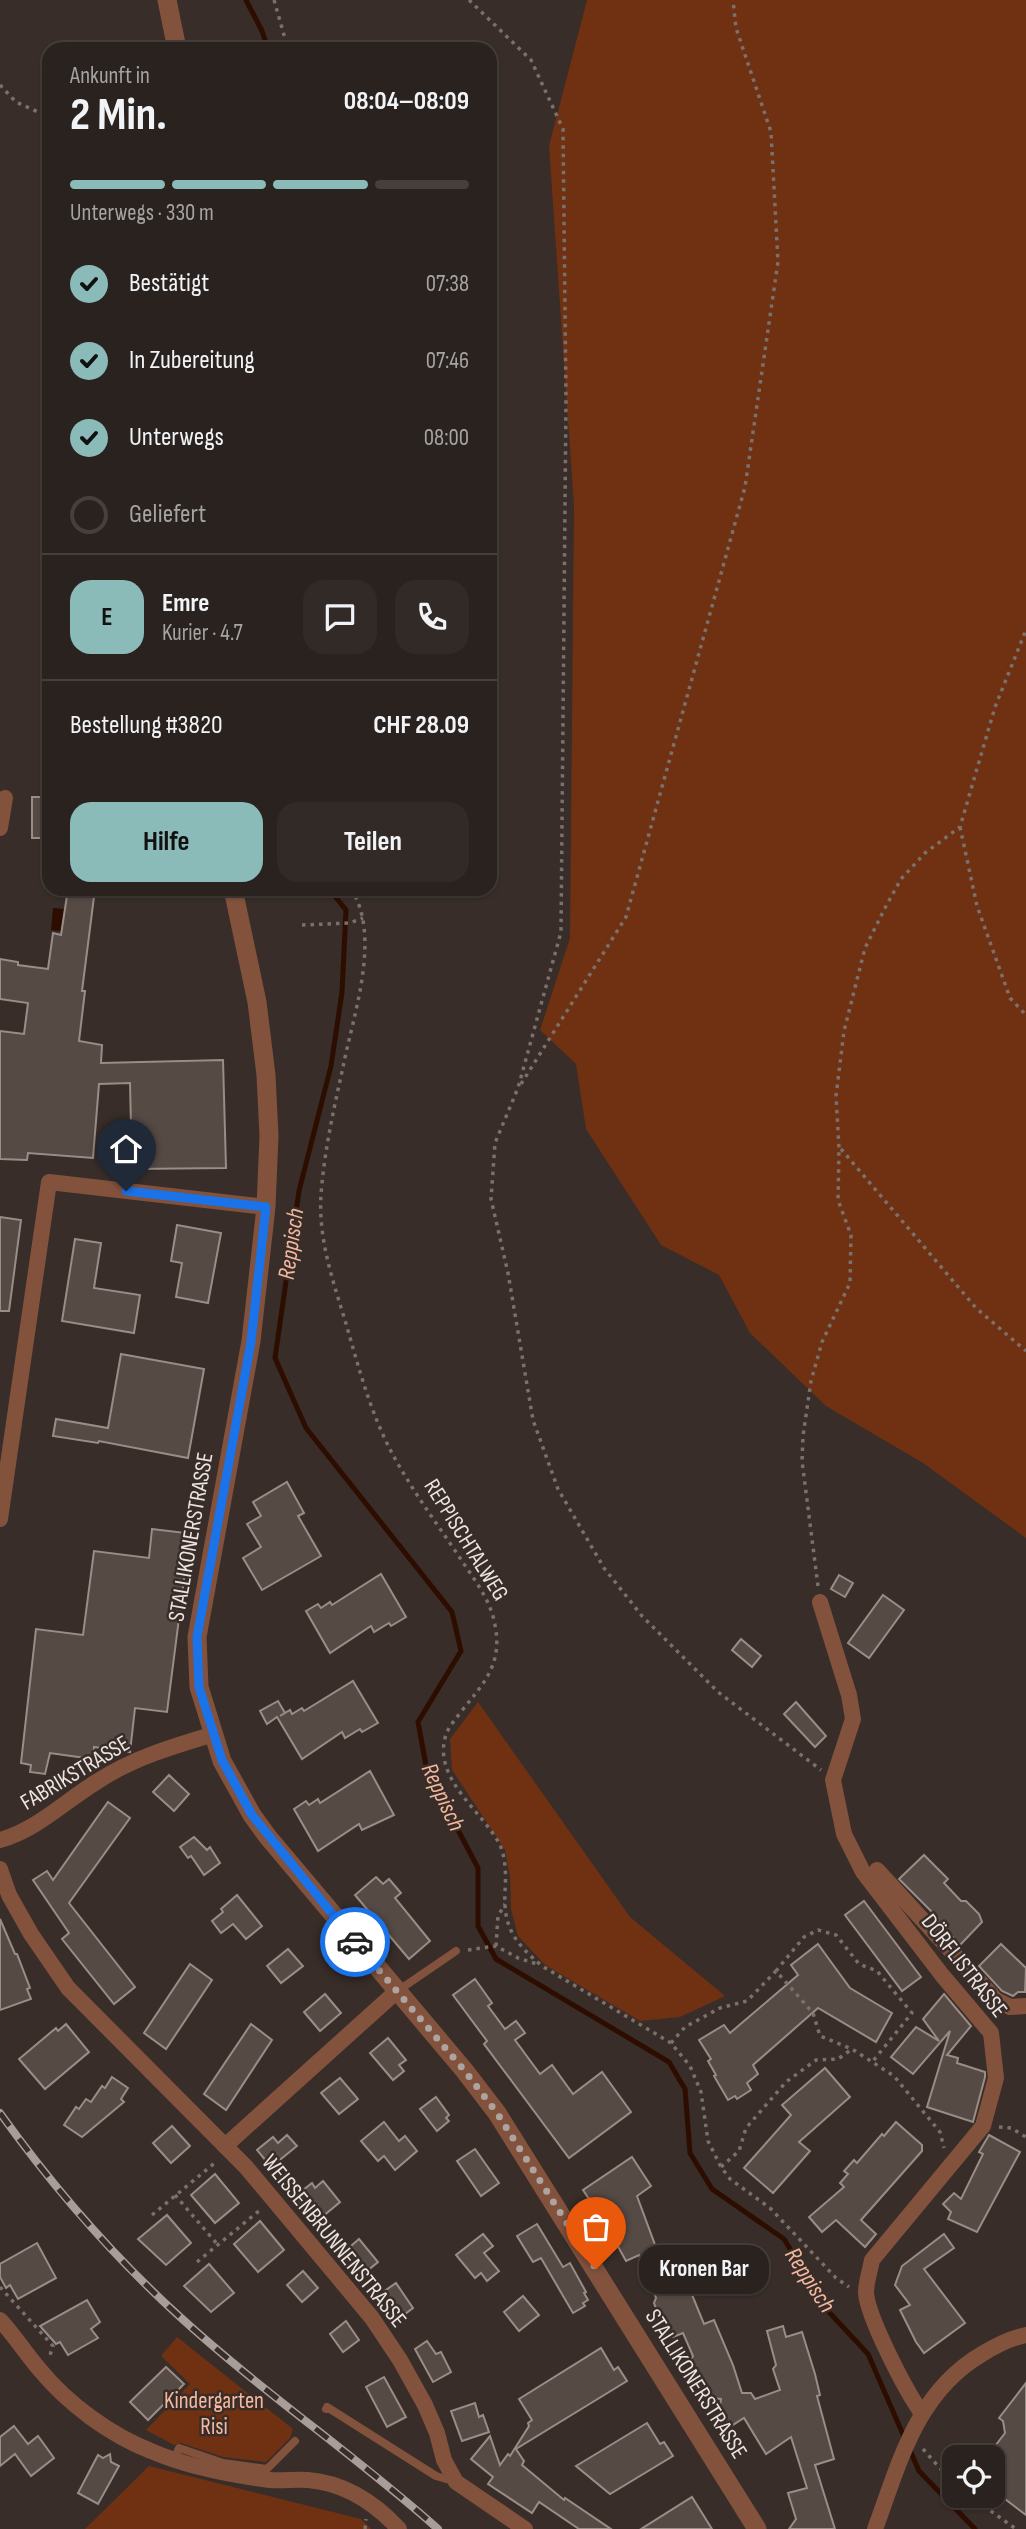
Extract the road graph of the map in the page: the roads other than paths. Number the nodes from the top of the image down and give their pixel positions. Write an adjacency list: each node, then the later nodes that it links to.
1 (167, 0): 2 (street)
2 (176, 42)
3 (5, 798): 4 (street)
4 (0, 828)
5 (234, 896): 6 (street, STALLIKONERSTRASSE)
6 (266, 1207): 7 (street); 9 (street, STALLIKONERSTRASSE)
7 (0, 1519)
8 (820, 1602): 20 (street, DÖRFLISTRASSE)
9 (214, 1734): 10 (street, FABRIKSTRASSE); 14 (street, STALLIKONERSTRASSE)
10 (0, 1840)
11 (0, 1869): 16 (street, WEISSENBRUNNENSTRASSE)
12 (877, 1870): 15 (street)
13 (456, 1951): 14 (lane)
14 (397, 1992): 16 (street); 26 (street, STALLIKONERSTRASSE)
15 (1026, 2006)
16 (227, 2148): 23 (street, WEISSENBRUNNENSTRASSE)
17 (0, 2320): 22 (street)
18 (1026, 2335): 20 (street)
19 (326, 2409): 23 (lane)
20 (921, 2412): 27 (street)
21 (295, 2441): 22 (lane)
22 (174, 2460): 24 (street)
23 (456, 2482): 25 (street)
24 (399, 2529)
25 (525, 2529)
26 (757, 2529)
27 (875, 2529)

